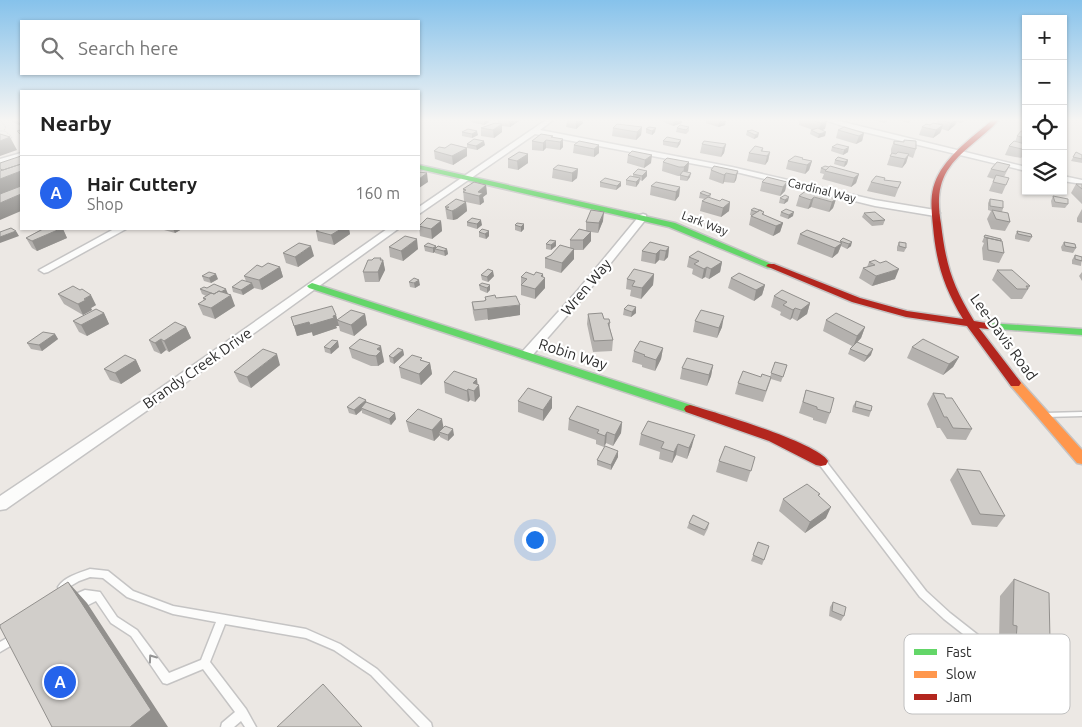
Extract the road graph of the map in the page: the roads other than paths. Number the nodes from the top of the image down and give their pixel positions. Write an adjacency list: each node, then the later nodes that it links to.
1 (499, 154): 9 (street)
2 (653, 154): 13 (street, Cardinal Way)
3 (958, 154): 13 (street, Lee-Davis Road)
4 (963, 154): 8 (street)
5 (20, 155): 6 (street)
6 (0, 162)
7 (420, 167): 9 (street, Lark Way)
8 (1022, 168)
9 (465, 178): 12 (street); 14 (street, Lark Way)
10 (1067, 179): 11 (street)
11 (1082, 182)
12 (420, 210)
13 (935, 213): 19 (street, Lee-Davis Road)
14 (643, 217): 19 (street, Lark Way); 21 (street, Wren Way)
15 (119, 230): 17 (street)
16 (392, 230): 18 (street, Brandy Creek Drive)
17 (44, 270)
18 (312, 286): 21 (street, Robin Way); 26 (street, Brandy Creek Drive)
19 (974, 325): 20 (street, Lark Way); 23 (street, Lee-Davis Road)
20 (1082, 332)
21 (526, 355): 25 (street, Robin Way)
22 (1082, 414): 23 (lane)
23 (1045, 415): 24 (street, Lee-Davis Road)
24 (1082, 460)
25 (821, 461): 30 (lane)
26 (0, 504)
27 (50, 594): 29 (lane)
28 (69, 607): 33 (lane, one-way to 28)
29 (222, 619): 33 (lane); 37 (lane)
30 (970, 634)
31 (20, 636): 32 (lane)
32 (0, 648)
33 (205, 663): 34 (lane)
34 (242, 713): 35 (lane); 36 (lane)
35 (226, 727)
36 (251, 727)
37 (427, 727)

